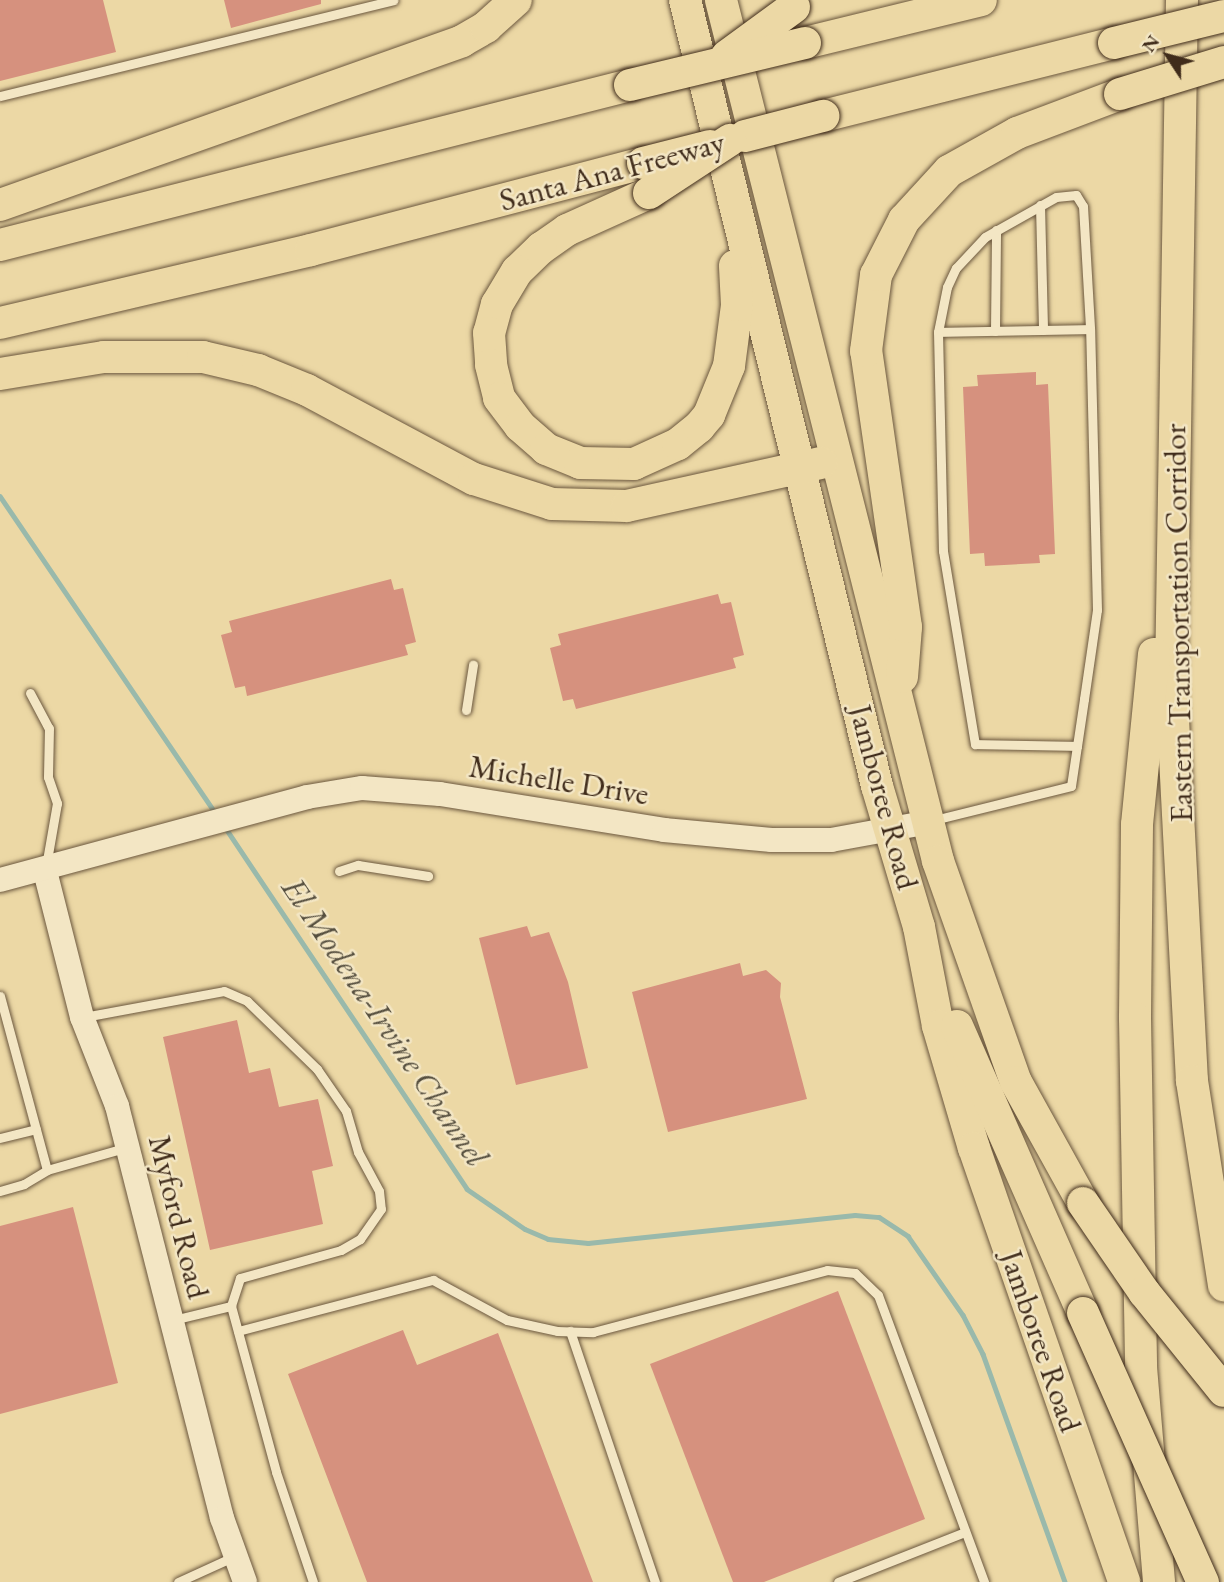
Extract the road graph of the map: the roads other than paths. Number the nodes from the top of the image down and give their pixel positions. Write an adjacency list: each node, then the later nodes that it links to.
1 (393, 0): 11 (lane)
2 (516, 0): 14 (highway)
3 (685, 0): 13 (highway, Jamboree Road)
4 (721, 0): 24 (highway, Jamboree Road)
5 (981, 0): 10 (highway, bridge)
6 (1182, 0): 26 (highway, Eastern Transportation Corridor)
7 (803, 4): 10 (highway, bridge)
8 (1224, 16): 12 (highway, Santa Ana Freeway, bridge)
9 (1224, 62): 29 (highway, bridge)
10 (717, 63): 17 (highway, bridge)
11 (0, 96)
12 (730, 140): 13 (highway, bridge); 18 (highway, Santa Ana Freeway, bridge)
13 (730, 191): 25 (highway, Jamboree Road)
14 (0, 205)
15 (1040, 205): 16 (lane); 19 (lane); 20 (lane)
16 (996, 230): 21 (lane); 22 (lane)
17 (0, 245)
18 (0, 323)
19 (1090, 329): 20 (lane); 31 (lane)
20 (1043, 330): 21 (lane)
21 (995, 331): 22 (lane)
22 (938, 332): 31 (lane)
23 (0, 374): 25 (highway)
24 (839, 458): 25 (highway); 29 (highway, Jamboree Road)
25 (802, 468): 33 (highway, Jamboree Road)
26 (1174, 529): 46 (highway, Eastern Transportation Corridor); 61 (highway)
27 (473, 665): 30 (lane)
28 (30, 693): 34 (lane)
29 (900, 700): 32 (highway, Jamboree Road)
30 (466, 710)
31 (1077, 746): 32 (lane, Michelle Drive)
32 (929, 822): 33 (street, Michelle Drive); 51 (highway, Jamboree Road, bridge)
33 (893, 831): 34 (street, Michelle Drive); 38 (highway, Jamboree Road)
34 (45, 871): 37 (street, Michelle Drive); 40 (street, Myford Road)
35 (339, 871): 36 (lane)
36 (428, 876)
37 (0, 880)
38 (919, 927): 60 (highway, Jamboree Road); 62 (highway, bridge)
39 (0, 996): 41 (lane)
40 (82, 1017): 43 (street, Myford Road); 47 (lane)
41 (36, 1129): 42 (lane); 44 (lane)
42 (0, 1139)
43 (127, 1147): 44 (lane); 48 (street, Myford Road)
44 (47, 1170): 45 (lane)
45 (0, 1191)
46 (1224, 1286)
47 (231, 1306): 48 (lane); 49 (lane)
48 (171, 1320): 53 (street, Myford Road)
49 (238, 1331): 50 (lane); 56 (lane)
50 (570, 1332): 52 (lane); 57 (lane)
51 (1224, 1391)
52 (965, 1532): 58 (lane); 59 (lane)
53 (236, 1556): 54 (lane); 55 (street, Myford Road)
54 (178, 1582)
55 (245, 1582)
56 (313, 1582)
57 (655, 1582)
58 (838, 1582)
59 (984, 1582)
60 (1124, 1582)
61 (1159, 1582)
62 (1203, 1582)

